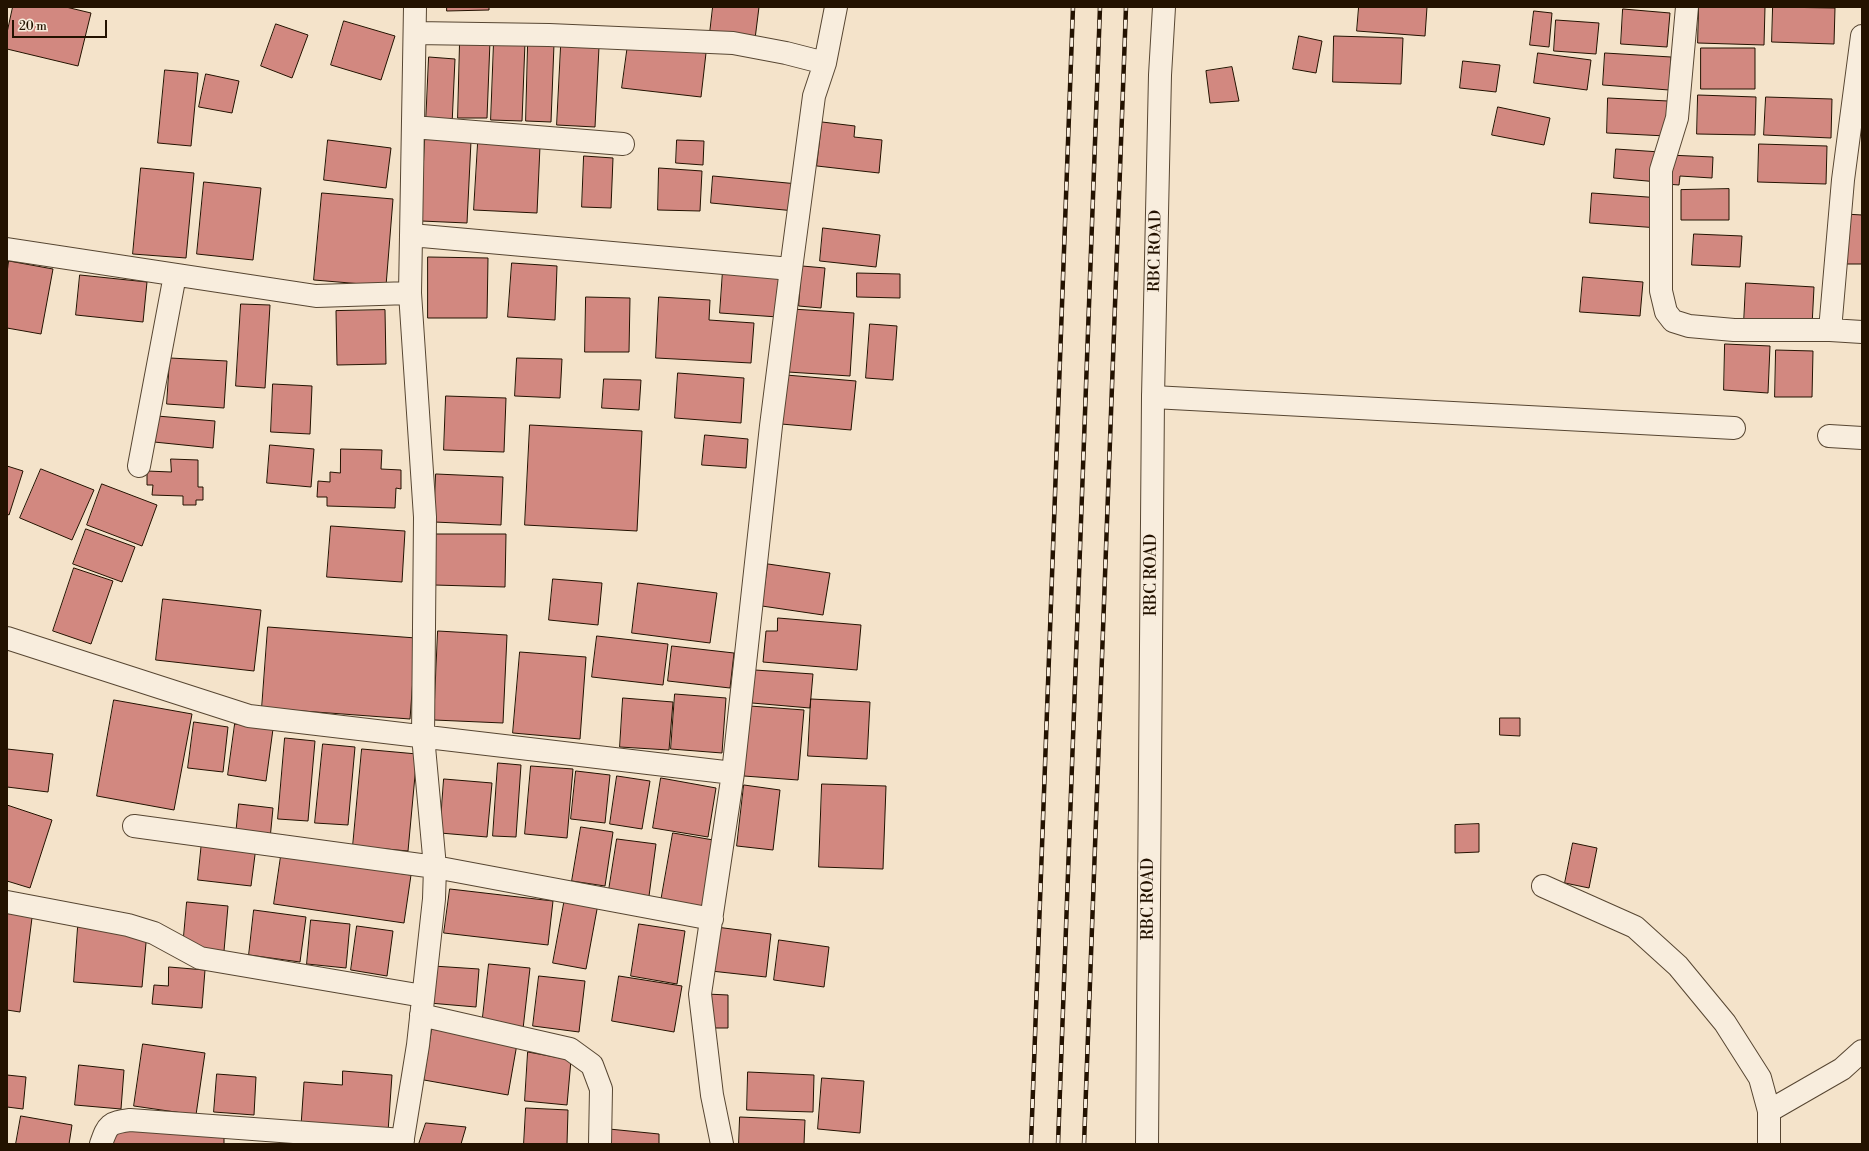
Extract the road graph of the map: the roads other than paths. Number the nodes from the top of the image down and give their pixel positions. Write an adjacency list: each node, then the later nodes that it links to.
1 (415, 7): 5 (street)
2 (836, 7): 7 (street)
3 (1164, 7): 17 (street, RBC ROAD)
4 (1687, 7): 15 (street)
5 (415, 33): 7 (street); 8 (street)
6 (1862, 36): 15 (street)
7 (825, 63): 12 (street)
8 (413, 127): 9 (street); 10 (street)
9 (623, 144)
10 (411, 234): 12 (street); 14 (street)
11 (7, 249): 13 (street)
12 (791, 269): 24 (street)
13 (175, 275): 14 (street); 21 (street)
14 (410, 293): 23 (street)
15 (1830, 330): 16 (street)
16 (1862, 332)
17 (1153, 397): 18 (street); 37 (street, RBC ROAD)
18 (1734, 428)
19 (1829, 436): 20 (street)
20 (1862, 438)
21 (139, 466)
22 (7, 638): 23 (street)
23 (423, 736): 24 (street); 26 (street)
24 (732, 773): 29 (street)
25 (134, 826): 26 (street)
26 (435, 867): 29 (street); 30 (street)
27 (1543, 886): 32 (street)
28 (7, 902): 30 (street)
29 (712, 919): 36 (street)
30 (422, 1006): 33 (street); 35 (street)
31 (1862, 1051): 32 (street)
32 (1769, 1111): 38 (street)
33 (403, 1142): 34 (street)
34 (101, 1144)
35 (600, 1144)
36 (722, 1144)
37 (1147, 1144)
38 (1769, 1144)

